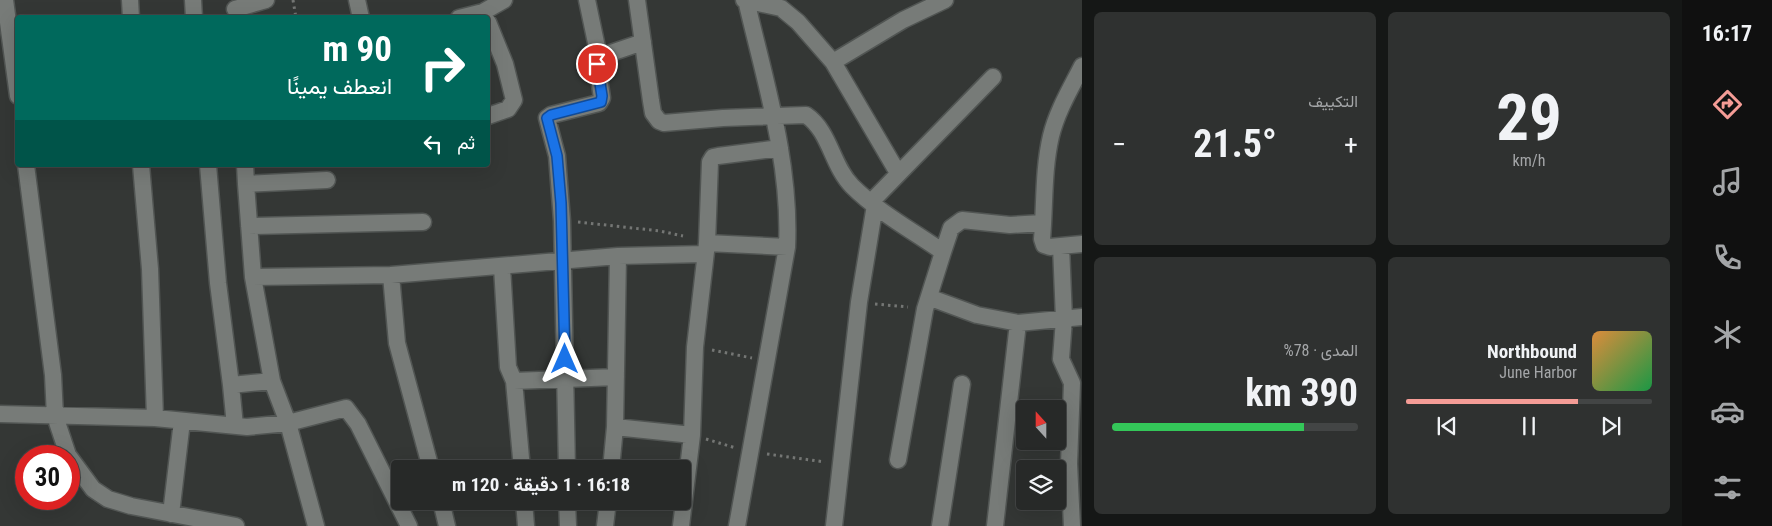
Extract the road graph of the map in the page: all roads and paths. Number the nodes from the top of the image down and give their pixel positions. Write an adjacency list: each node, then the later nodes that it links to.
1 (130, 0): 14 (street)
2 (193, 0): 15 (street)
3 (266, 0): 12 (street)
4 (293, 0): 16 (path)
5 (357, 0): 17 (street)
6 (504, 0): 13 (street)
7 (587, 0): 20 (street)
8 (637, 0): 19 (street)
9 (745, 0): 21 (street); 26 (street)
10 (946, 0): 21 (street)
11 (5, 1): 23 (street)
12 (235, 9)
13 (484, 13)
14 (131, 15)
15 (194, 15)
16 (296, 15)
17 (360, 15)
18 (490, 28): 25 (street)
19 (643, 42): 20 (street); 26 (street)
20 (599, 57): 36 (street)
21 (833, 62): 32 (street)
22 (1082, 66): 38 (street)
23 (15, 74)
24 (993, 77): 32 (street)
25 (490, 115)
26 (773, 116): 27 (street); 35 (street)
27 (780, 148): 42 (street); 43 (street)
28 (26, 167): 64 (street)
29 (142, 167): 65 (street)
30 (208, 167): 62 (street)
31 (245, 167): 34 (street)
32 (898, 172): 35 (street)
33 (327, 180): 34 (street)
34 (246, 184): 39 (street)
35 (873, 204): 44 (street); 50 (street)
36 (562, 221): 43 (path); 46 (street)
37 (423, 222): 39 (street)
38 (1043, 223): 41 (street); 44 (street)
39 (249, 226): 49 (street)
40 (1082, 244): 41 (street)
41 (1061, 246): 53 (street)
42 (787, 247): 43 (street); 56 (street)
43 (706, 248): 45 (street); 55 (street)
44 (943, 252): 51 (street)
45 (618, 256): 46 (street); 57 (street)
46 (564, 261): 47 (street); 58 (street)
47 (502, 267): 48 (street); 60 (street)
48 (391, 275): 49 (street); 72 (street)
49 (253, 277): 59 (street)
50 (859, 302): 51 (path); 77 (street)
51 (928, 304): 54 (street); 76 (street)
52 (1082, 317): 53 (street)
53 (1064, 319): 54 (street); 95 (street)
54 (1018, 322): 94 (street)
55 (694, 347): 56 (path); 70 (street)
56 (765, 361): 71 (street)
57 (616, 377): 58 (street); 69 (street)
58 (565, 378): 60 (street); 74 (street)
59 (272, 381): 62 (street); 67 (street)
60 (514, 381): 73 (street)
61 (962, 384): 93 (street)
62 (231, 385): 68 (street)
63 (0, 414): 64 (street)
64 (55, 416): 65 (street); 82 (street)
65 (155, 418): 66 (street)
66 (182, 421): 68 (street); 82 (street)
67 (288, 423): 68 (street); 84 (street); 85 (street)
68 (235, 426)
69 (615, 427): 70 (street); 75 (street)
70 (692, 435): 71 (path); 90 (street)
71 (750, 452): 77 (path); 91 (street)
72 (429, 460)
73 (521, 460)
74 (567, 460)
75 (612, 460)
76 (898, 460)
77 (840, 464): 92 (street)
78 (443, 510): 86 (street)
79 (525, 510): 87 (street)
80 (567, 510): 88 (street)
81 (607, 510): 89 (street)
82 (171, 514): 83 (street)
83 (236, 526)
84 (316, 526)
85 (409, 526)
86 (446, 526)
87 (526, 526)
88 (568, 526)
89 (606, 526)
90 (681, 526)
91 (737, 526)
92 (834, 526)
93 (940, 526)
94 (995, 526)
95 (1072, 526)

